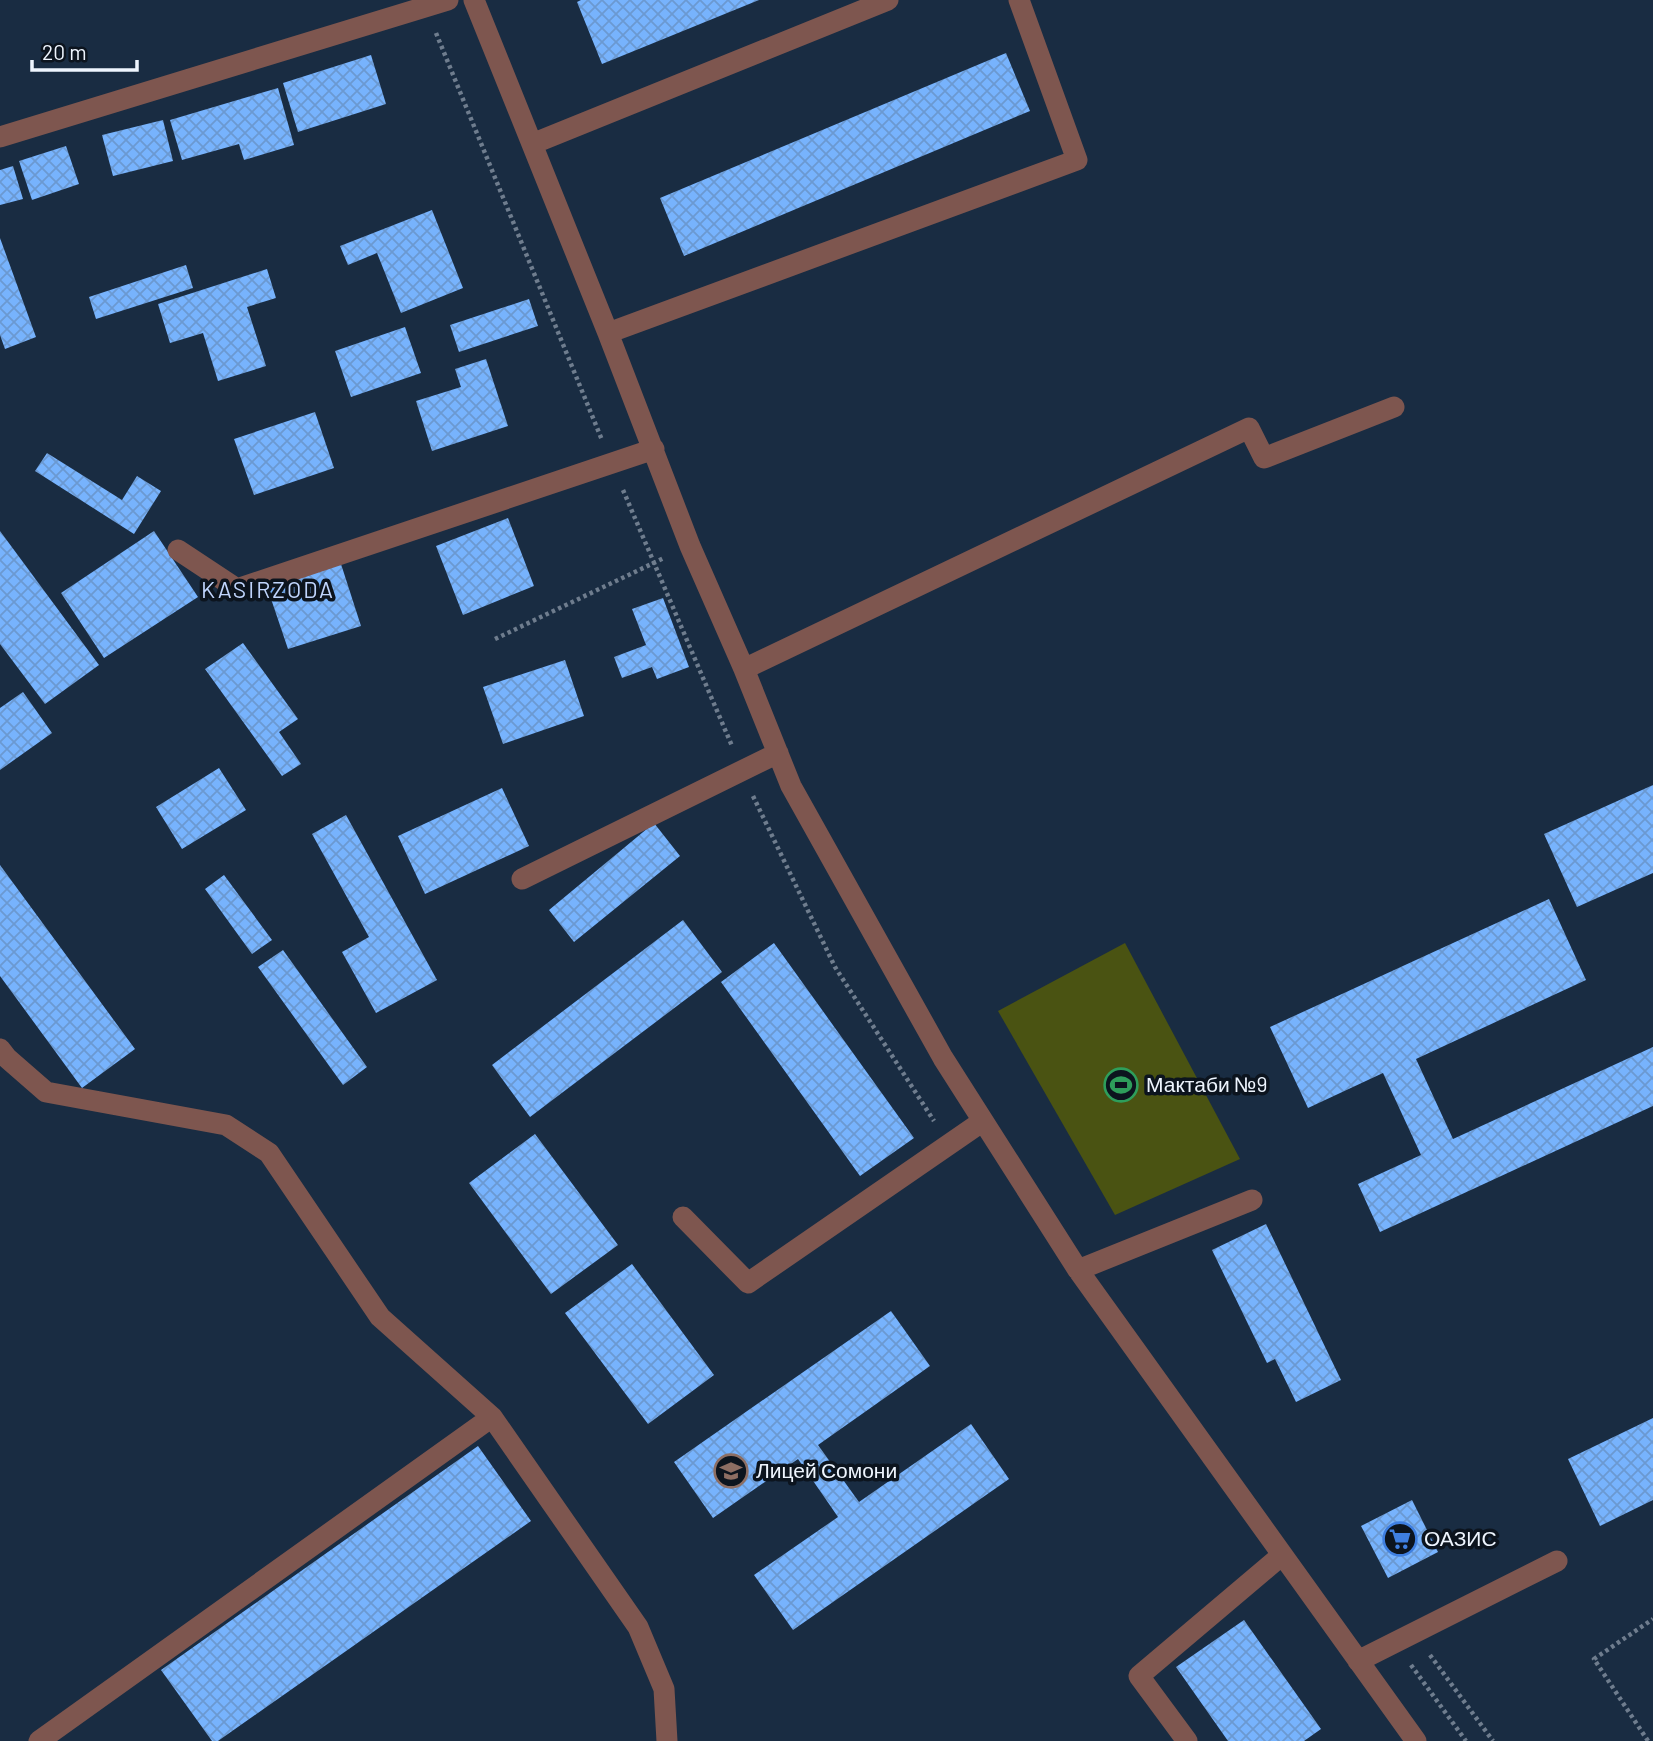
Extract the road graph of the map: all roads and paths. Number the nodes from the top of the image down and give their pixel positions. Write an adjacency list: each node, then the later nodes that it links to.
1 (448, 0): 5 (street)
2 (474, 0): 7 (street)
3 (888, 0): 7 (street)
4 (1019, 0): 8 (street)
5 (425, 7): 6 (street); 11 (path)
6 (0, 137)
7 (532, 144): 8 (street)
8 (608, 333): 10 (street)
9 (1394, 407): 16 (street)
10 (654, 449): 11 (street); 12 (street)
11 (612, 463): 13 (street); 14 (path)
12 (690, 546): 14 (path); 16 (street)
13 (178, 550)
14 (654, 563): 15 (path); 18 (path)
15 (495, 639)
16 (744, 669): 17 (street)
17 (778, 753): 18 (street); 21 (street)
18 (742, 770): 19 (street); 22 (path)
19 (522, 880)
20 (0, 1049): 26 (street)
21 (983, 1121): 22 (street); 25 (street)
22 (949, 1145): 24 (street)
23 (1252, 1200): 25 (street)
24 (683, 1217)
25 (1078, 1270): 27 (street)
26 (492, 1417): 33 (street); 34 (street)
27 (1282, 1555): 32 (street); 35 (street)
28 (1557, 1561): 30 (street)
29 (1653, 1619): 39 (path)
30 (1395, 1642): 32 (street); 37 (path)
31 (1430, 1655): 38 (path)
32 (1358, 1661): 36 (street)
33 (39, 1741)
34 (667, 1741)
35 (1187, 1741)
36 (1416, 1741)
37 (1466, 1741)
38 (1493, 1741)
39 (1648, 1741)

